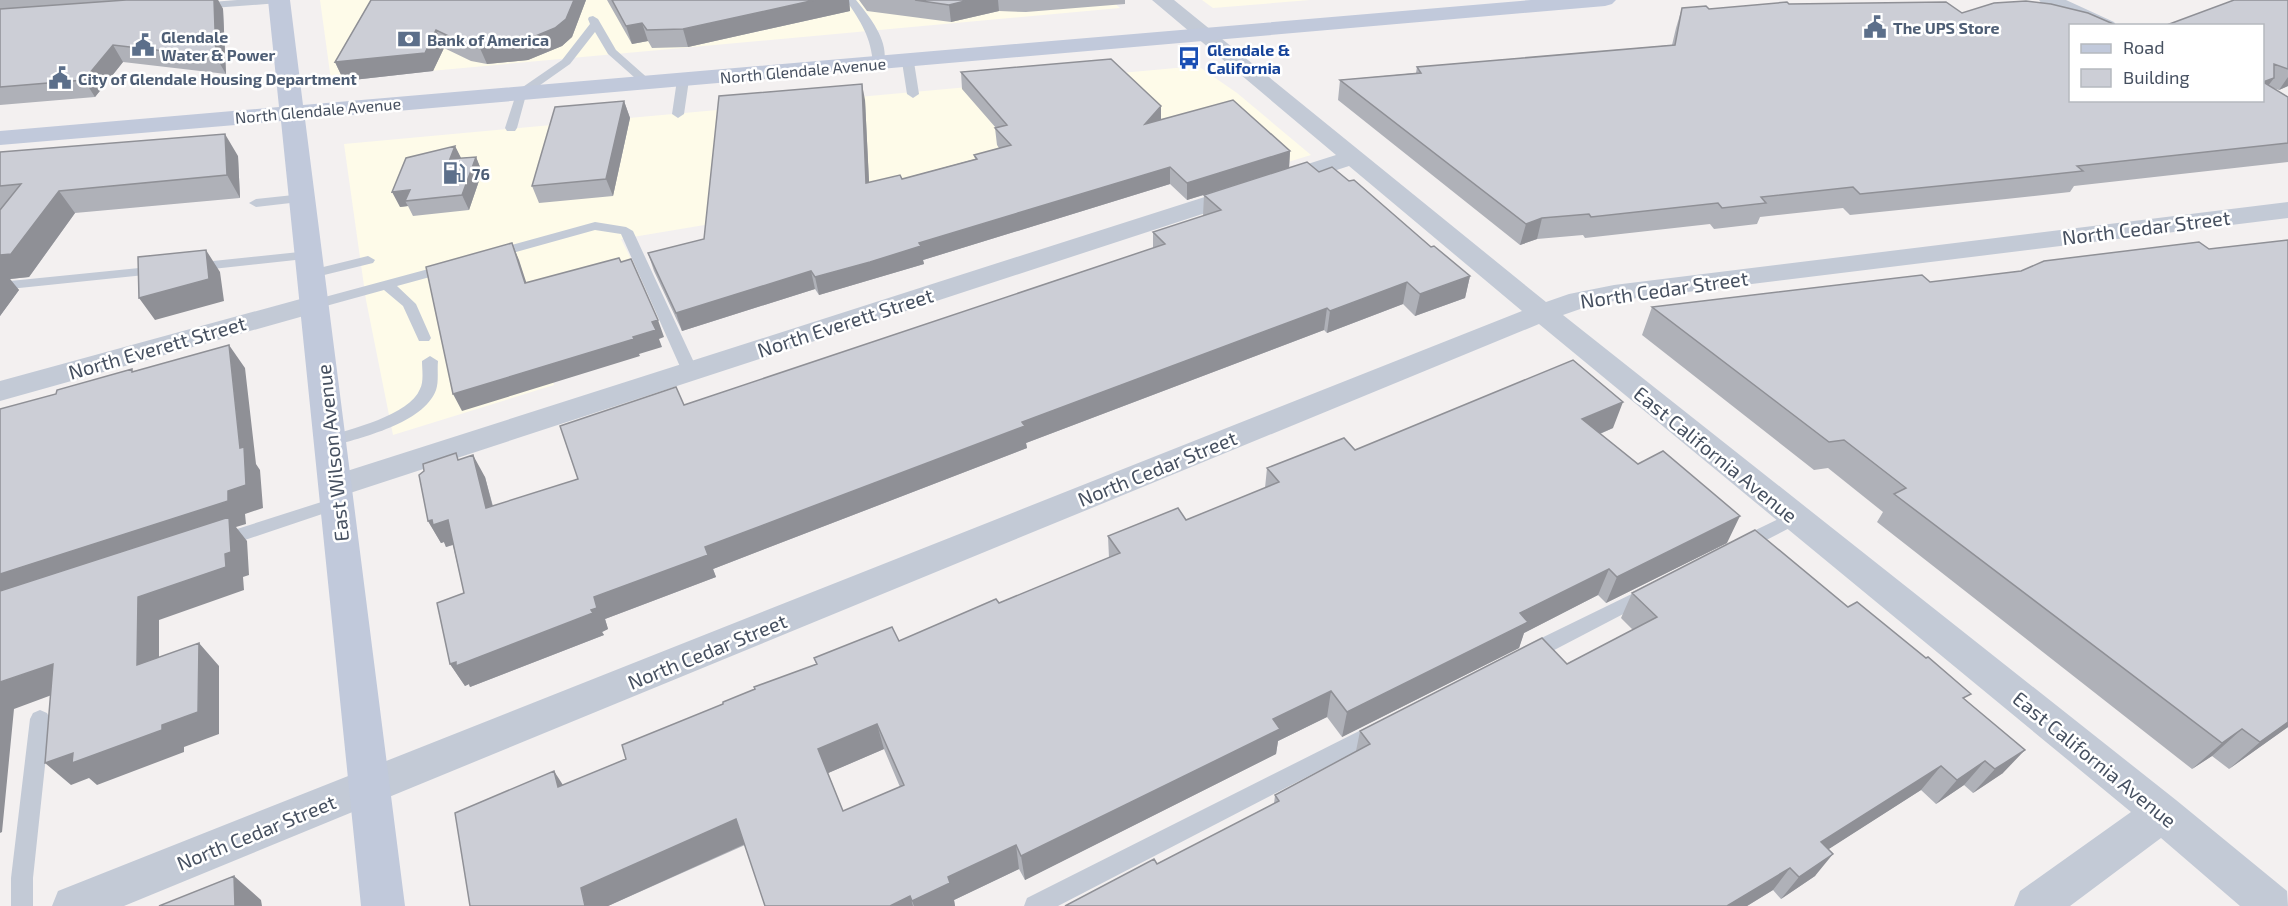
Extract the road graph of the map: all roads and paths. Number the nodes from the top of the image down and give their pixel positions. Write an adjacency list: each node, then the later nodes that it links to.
1 (279, 0): 6 (lane); 15 (main road, East Wilson Avenue)
2 (851, 0): 10 (lane)
3 (1162, 0): 8 (street, East California Avenue)
4 (1605, 0): 8 (main road, North Glendale Avenue)
5 (2049, 0): 7 (street)
6 (191, 7)
7 (2103, 24)
8 (1207, 36): 9 (main road, North Glendale Avenue); 19 (street, East California Avenue)
9 (908, 62): 10 (main road, North Glendale Avenue); 14 (lane)
10 (879, 64): 11 (main road, North Glendale Avenue)
11 (683, 80): 12 (main road, North Glendale Avenue); 16 (lane)
12 (647, 83): 13 (main road, North Glendale Avenue); 13 (lane)
13 (521, 93): 15 (main road, North Glendale Avenue); 17 (lane)
14 (913, 94)
15 (293, 112): 18 (main road, North Glendale Avenue); 20 (main road, East Wilson Avenue)
16 (678, 114)
17 (511, 128)
18 (0, 138)
19 (1354, 157): 29 (street, East California Avenue); 32 (street, North Everett Street)
20 (303, 198): 21 (lane); 26 (main road, East Wilson Avenue)
21 (256, 203)
22 (2288, 210): 29 (street, North Cedar Street)
23 (485, 257): 32 (lane)
24 (368, 260): 26 (lane)
25 (463, 263): 27 (lane)
26 (312, 278): 27 (lane); 28 (lane); 33 (street, North Everett Street); 34 (main road, East Wilson Avenue)
27 (386, 284): 30 (lane)
28 (0, 286)
29 (1541, 312): 36 (street, East California Avenue); 43 (street, North Cedar Street)
30 (424, 338)
31 (430, 361): 34 (lane)
32 (690, 371): 35 (street, North Everett Street)
33 (0, 390)
34 (330, 441): 35 (main road, East Wilson Avenue)
35 (337, 494): 37 (lane); 43 (main road, East Wilson Avenue)
36 (1795, 517): 38 (lane); 44 (street, East California Avenue)
37 (204, 546)
38 (1726, 553)
39 (1662, 586): 40 (lane)
40 (1513, 662)
41 (40, 719): 46 (lane)
42 (1396, 721): 49 (lane)
43 (369, 786): 47 (street, North Cedar Street); 48 (main road, East Wilson Avenue)
44 (2162, 813): 50 (street); 51 (street, East California Avenue)
45 (2288, 896): 51 (street)
46 (22, 906)
47 (73, 906)
48 (383, 906)
49 (1035, 906)
50 (2035, 906)
51 (2274, 906)

